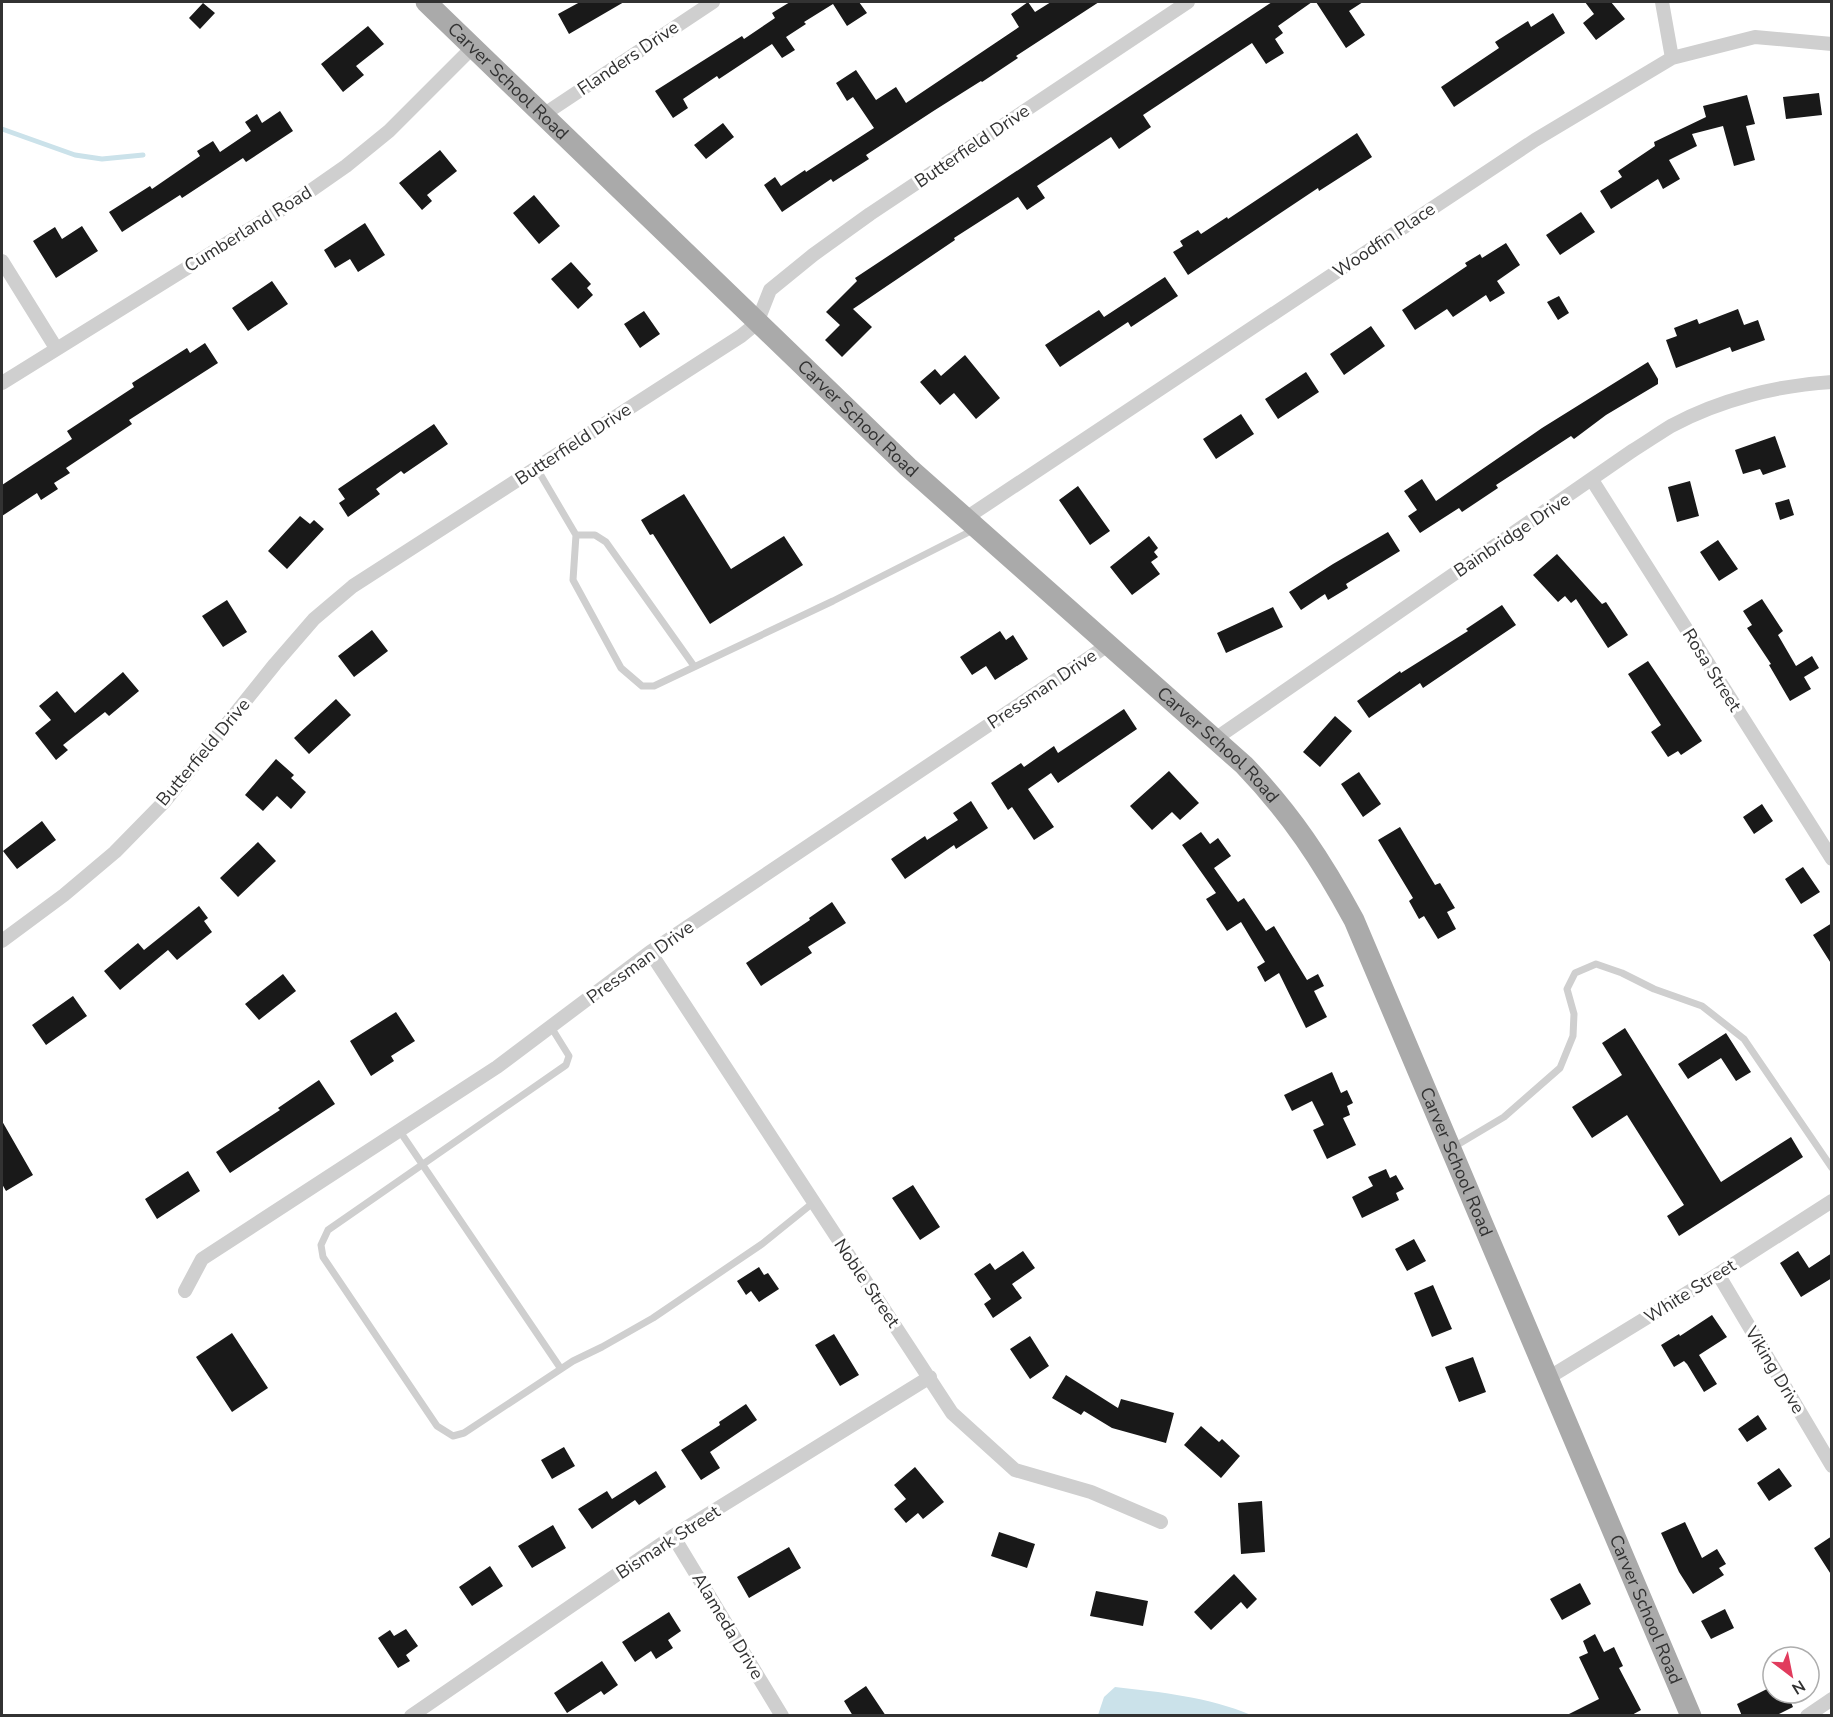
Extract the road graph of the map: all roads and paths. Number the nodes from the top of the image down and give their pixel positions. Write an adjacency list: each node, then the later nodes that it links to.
1 (426, 2): 6 (main road, Carver School Road)
2 (713, 2): 8 (street, Flanders Drive)
3 (1188, 2): 10 (street, Butterfield Drive)
4 (1662, 2): 7 (street)
5 (1832, 44): 7 (street, Woodfin Place)
6 (473, 47): 8 (main road, Carver School Road); 11 (street, Cumberland Road)
7 (1672, 58): 16 (street, Woodfin Place)
8 (543, 115): 10 (main road, Carver School Road)
9 (2, 261): 11 (street)
10 (757, 323): 14 (street, Butterfield Drive); 16 (main road, Carver School Road)
11 (56, 348): 13 (street, Cumberland Road)
12 (1832, 382): 15 (street, Bainbridge Drive)
13 (2, 383)
14 (536, 467): 17 (lane); 22 (street, Butterfield Drive)
15 (1592, 480): 20 (street, Bainbridge Drive); 21 (street, Rosa Street)
16 (971, 523): 18 (main road, Carver School Road); 19 (lane)
17 (576, 535): 19 (lane); 19 (lane)
18 (1108, 645): 20 (main road, Carver School Road); 23 (street, Pressman Drive)
19 (694, 666)
20 (1215, 739): 26 (main road, Carver School Road)
21 (1832, 859)
22 (2, 941)
23 (650, 952): 24 (street, Pressman Drive); 30 (street, Noble Street)
24 (551, 1027): 25 (street, Pressman Drive); 27 (lane)
25 (399, 1130): 27 (lane); 32 (street, Pressman Drive)
26 (1452, 1149): 28 (lane); 35 (main road, Carver School Road)
27 (423, 1164): 33 (lane); 33 (lane)
28 (1832, 1168)
29 (1832, 1201): 31 (street, White Street)
30 (814, 1202): 33 (lane); 34 (street, Noble Street)
31 (1718, 1274): 35 (street, White Street); 36 (street, Viking Drive)
32 (185, 1291)
33 (561, 1369)
34 (930, 1377): 37 (street, Noble Street); 38 (street, Bismark Street)
35 (1548, 1378): 40 (main road, Carver School Road)
36 (1832, 1466)
37 (1161, 1522)
38 (673, 1536): 41 (street, Bismark Street); 42 (street, Alameda Drive)
39 (1832, 1699): 43 (street)
40 (1687, 1714)
41 (411, 1716)
42 (783, 1716)
43 (1807, 1716)

